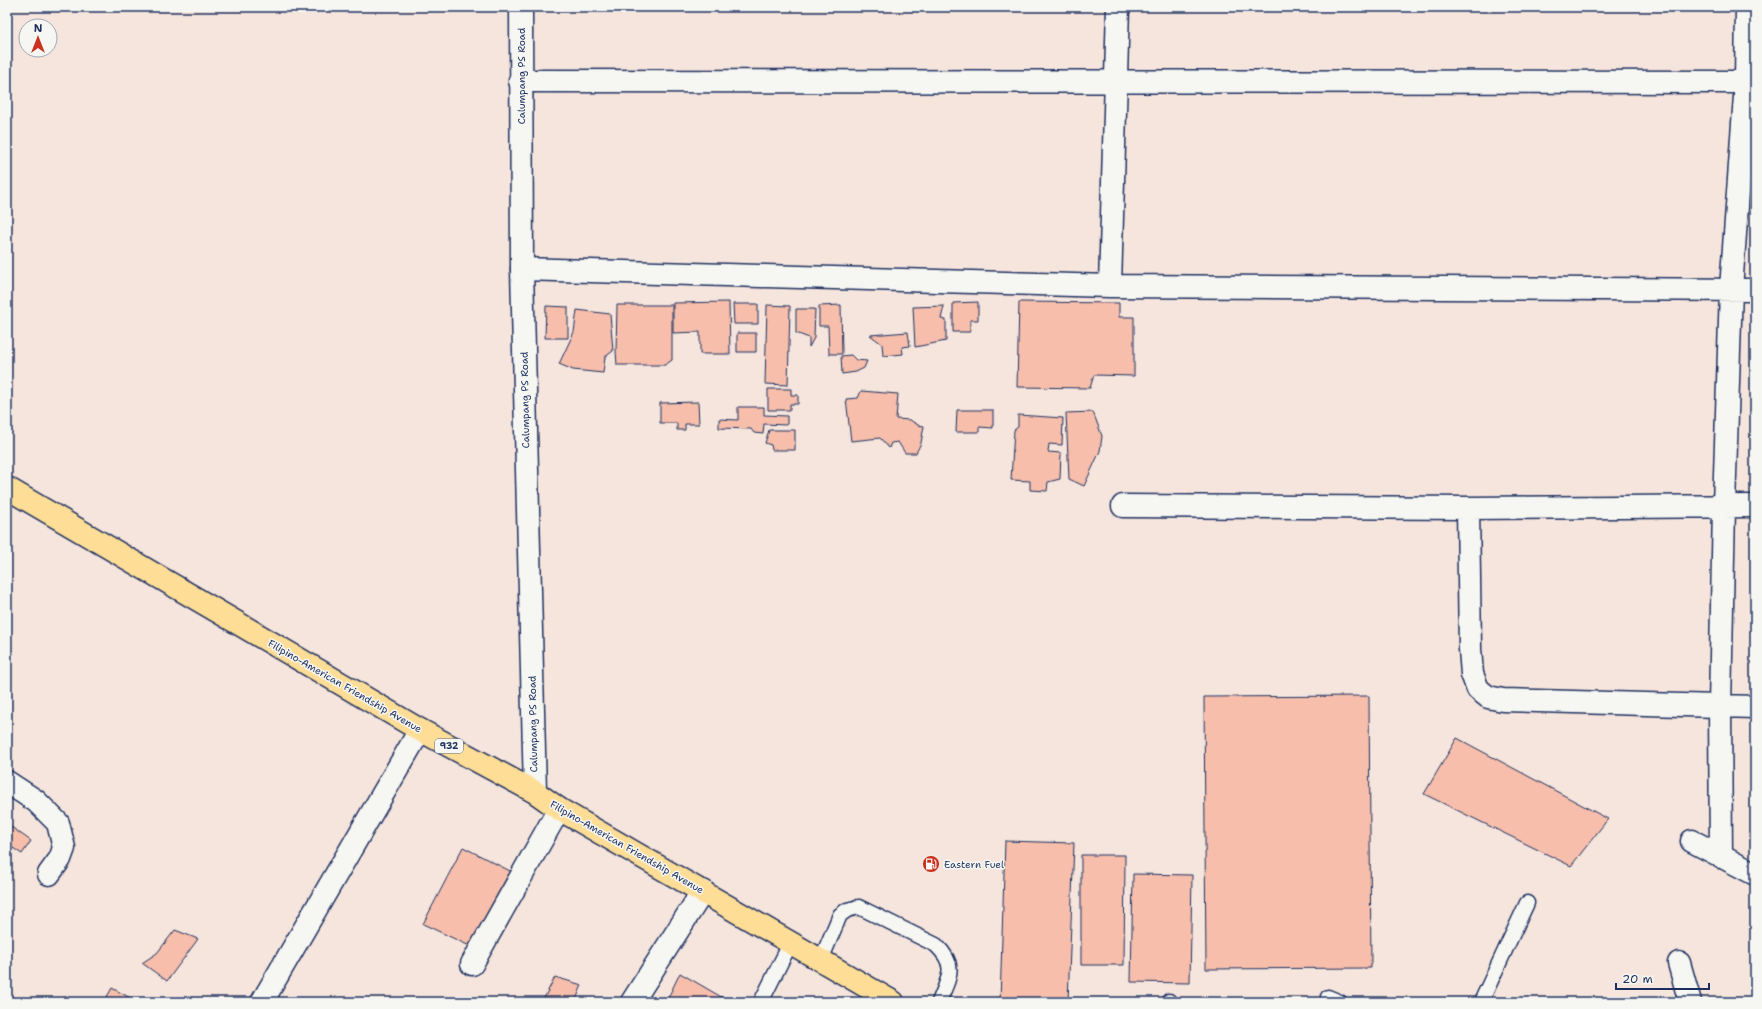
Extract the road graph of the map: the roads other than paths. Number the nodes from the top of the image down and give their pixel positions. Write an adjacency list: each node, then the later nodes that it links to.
1 (521, 7): 4 (street, Calumpang PS Road)
2 (1118, 7): 5 (street)
3 (1747, 7): 6 (street)
4 (520, 81): 5 (street); 7 (street, Calumpang PS Road)
5 (1115, 81): 6 (street); 8 (street)
6 (1750, 82): 9 (street)
7 (522, 269): 8 (street); 20 (street, Calumpang PS Road)
8 (1110, 286): 9 (street)
9 (1731, 289): 10 (street); 13 (street)
10 (1755, 290)
11 (7, 488): 18 (main road, Filipino-American Friendship Avenue / 932)
12 (1123, 506): 15 (street)
13 (1724, 506): 14 (street); 15 (street); 16 (street)
14 (1755, 506)
15 (1468, 508): 16 (street)
16 (1720, 707): 17 (street); 23 (street)
17 (1755, 707)
18 (420, 730): 20 (main road, Filipino-American Friendship Avenue / 932); 32 (street)
19 (7, 782): 24 (street)
20 (535, 792): 21 (main road, Filipino-American Friendship Avenue / 932)
21 (559, 810): 26 (main road, Filipino-American Friendship Avenue / 932); 31 (street)
22 (1692, 842): 23 (street)
23 (1721, 857): 25 (street)
24 (49, 874)
25 (1755, 874)
26 (702, 891): 28 (main road, Filipino-American Friendship Avenue / 932); 33 (street)
27 (1527, 903): 37 (lane)
28 (791, 942): 29 (main road, Filipino-American Friendship Avenue / 932); 34 (lane)
29 (821, 960): 35 (main road, Filipino-American Friendship Avenue / 932); 36 (lane)
30 (1679, 963): 38 (street)
31 (472, 964)
32 (262, 1002)
33 (632, 1002)
34 (761, 1002)
35 (893, 1002)
36 (939, 1002)
37 (1481, 1002)
38 (1690, 1002)

